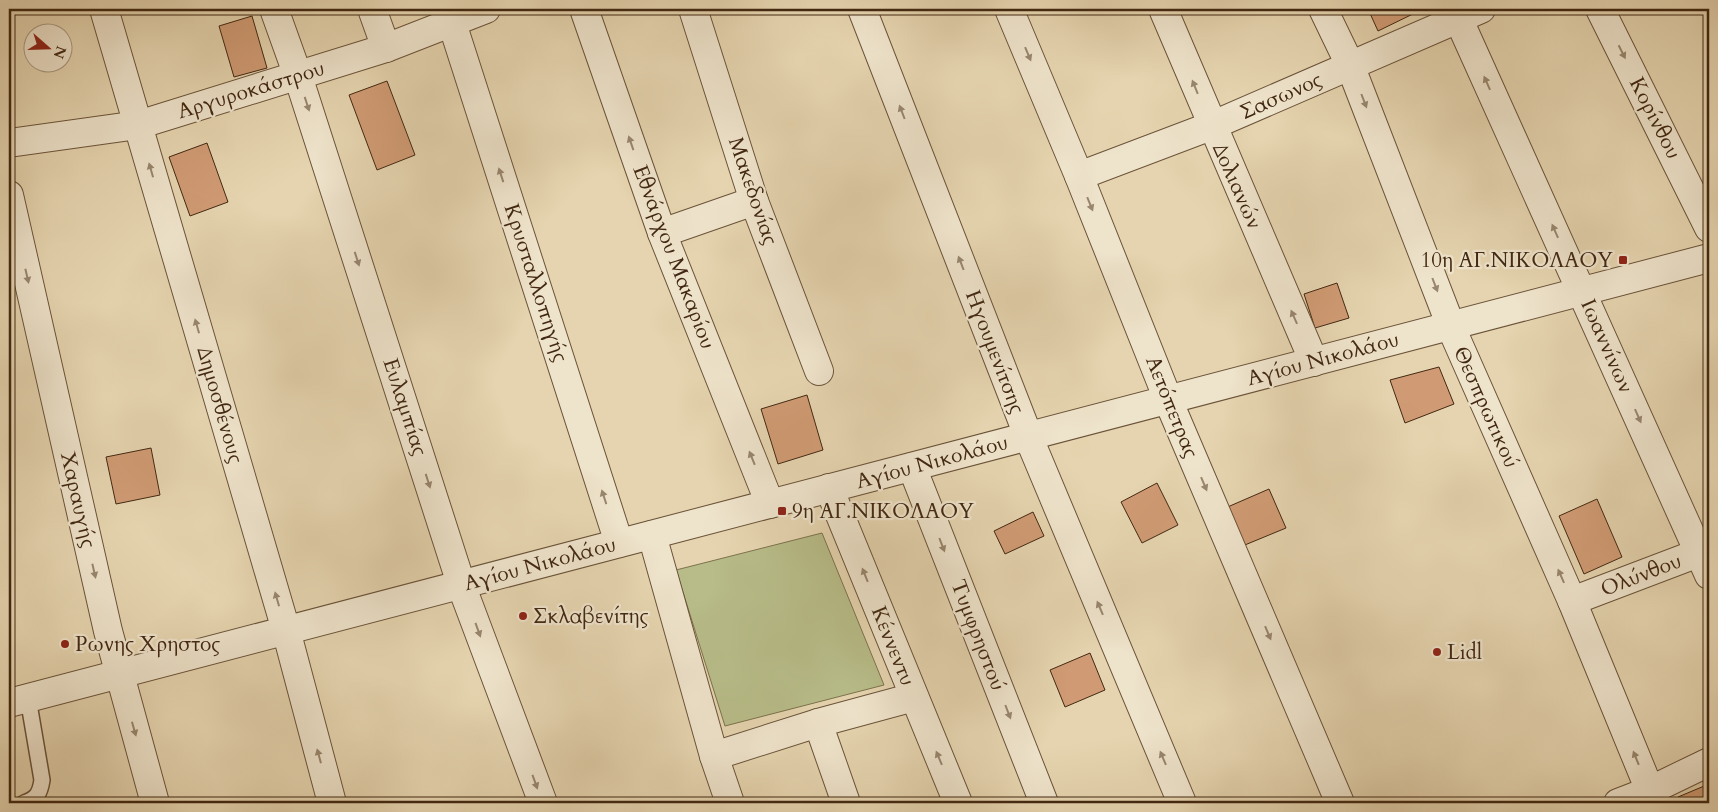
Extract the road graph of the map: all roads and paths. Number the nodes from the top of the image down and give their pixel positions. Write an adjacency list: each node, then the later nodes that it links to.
1 (104, 9): 17 (street, Δημοσθένους)
2 (274, 9): 16 (street, Ευλαμπίας)
3 (372, 9): 14 (street)
4 (486, 9): 13 (street, Αργυροκάστρου)
5 (584, 9): 24 (street, Εθνάρχου Μακαρίου, one-way to 5)
6 (693, 9): 22 (street, Μακεδονίας)
7 (862, 9): 31 (street, Ηγουμενίτσης, one-way to 7)
8 (1009, 9): 20 (street, Αετόπετρας, one-way to 20)
9 (1163, 9): 18 (street, Δολιανών, one-way to 9)
10 (1323, 9): 15 (street, Θεσπρωτικού)
11 (1600, 9): 23 (street, Κορίνθου, one-way to 23)
12 (1464, 12): 15 (street, Σασωνος); 26 (street, Ιωαννίνων, one-way to 12)
13 (452, 23): 14 (street, Αργυροκάστρου); 36 (street, Κρυσταλλοπηγής, one-way to 13)
14 (386, 48): 16 (street, Αργυροκάστρου)
15 (1350, 65): 18 (street, Σασωνος); 27 (street, Θεσπρωτικού, one-way to 27)
16 (298, 76): 17 (street, Αργυροκάστρου); 38 (street, Ευλαμπίας, one-way to 38)
17 (138, 125): 19 (street, Αργυροκάστρου); 40 (street, Δημοσθένους, one-way to 17)
18 (1211, 126): 20 (street, Σασωνος); 28 (street, Δολιανών, one-way to 18)
19 (9, 142)
20 (1079, 176): 30 (street, Αετόπετρας, one-way to 30)
21 (9, 195): 41 (street, Χαραυγής, one-way to 41)
22 (754, 200): 24 (street); 29 (street, Μακεδονίας)
23 (1709, 228)
24 (662, 233): 34 (street, Εθνάρχου Μακαρίου, one-way to 24)
25 (1709, 258): 26 (street, Αγίου Νικολάου)
26 (1582, 292): 27 (street, Αγίου Νικολάου); 37 (street, Ιωαννίνων, one-way to 37)
27 (1451, 326): 28 (street, Αγίου Νικολάου); 39 (street, Θεσπρωτικού, one-way to 27)
28 (1314, 362): 30 (street, Αγίου Νικολάου)
29 (819, 371)
30 (1168, 400): 31 (street, Αγίου Νικολάου); 57 (street, Αετόπετρας, one-way to 57)
31 (1028, 436): 32 (street, Αγίου Νικολάου); 56 (street, Ηγουμενίτσης, one-way to 31)
32 (912, 467): 33 (street, Αγίου Νικολάου); 55 (street, Τυμφρηστού, one-way to 55)
33 (830, 488): 34 (street, Αγίου Νικολάου); 42 (street, Κέννεντυ, one-way to 33)
34 (770, 504): 35 (street, Αγίου Νικολάου)
35 (652, 535): 36 (street, Αγίου Νικολάου); 45 (street)
36 (619, 543): 38 (street, Αγίου Νικολάου)
37 (1706, 558): 39 (street, Ολύνθου)
38 (462, 584): 40 (street, Αγίου Νικολάου); 51 (street, Ευλαμπίας, one-way to 51)
39 (1572, 601): 47 (street, Θεσπρωτικού, one-way to 39)
40 (286, 630): 41 (street, Αγίου Νικολάου); 50 (street, Δημοσθένους, one-way to 40)
41 (118, 674): 43 (street, Αγίου Νικολάου); 49 (street, Χαραυγής, one-way to 49)
42 (914, 697): 44 (street); 54 (street, Κέννεντυ, one-way to 42)
43 (18, 700): 48 (lane)
44 (818, 723): 45 (street); 53 (street)
45 (714, 756): 52 (street)
46 (1709, 762): 47 (street)
47 (1652, 797): 58 (street)
48 (24, 803)
49 (155, 803)
50 (332, 803)
51 (543, 803)
52 (730, 803)
53 (846, 803)
54 (958, 803)
55 (1044, 803)
56 (1182, 803)
57 (1340, 803)
58 (1618, 803)

